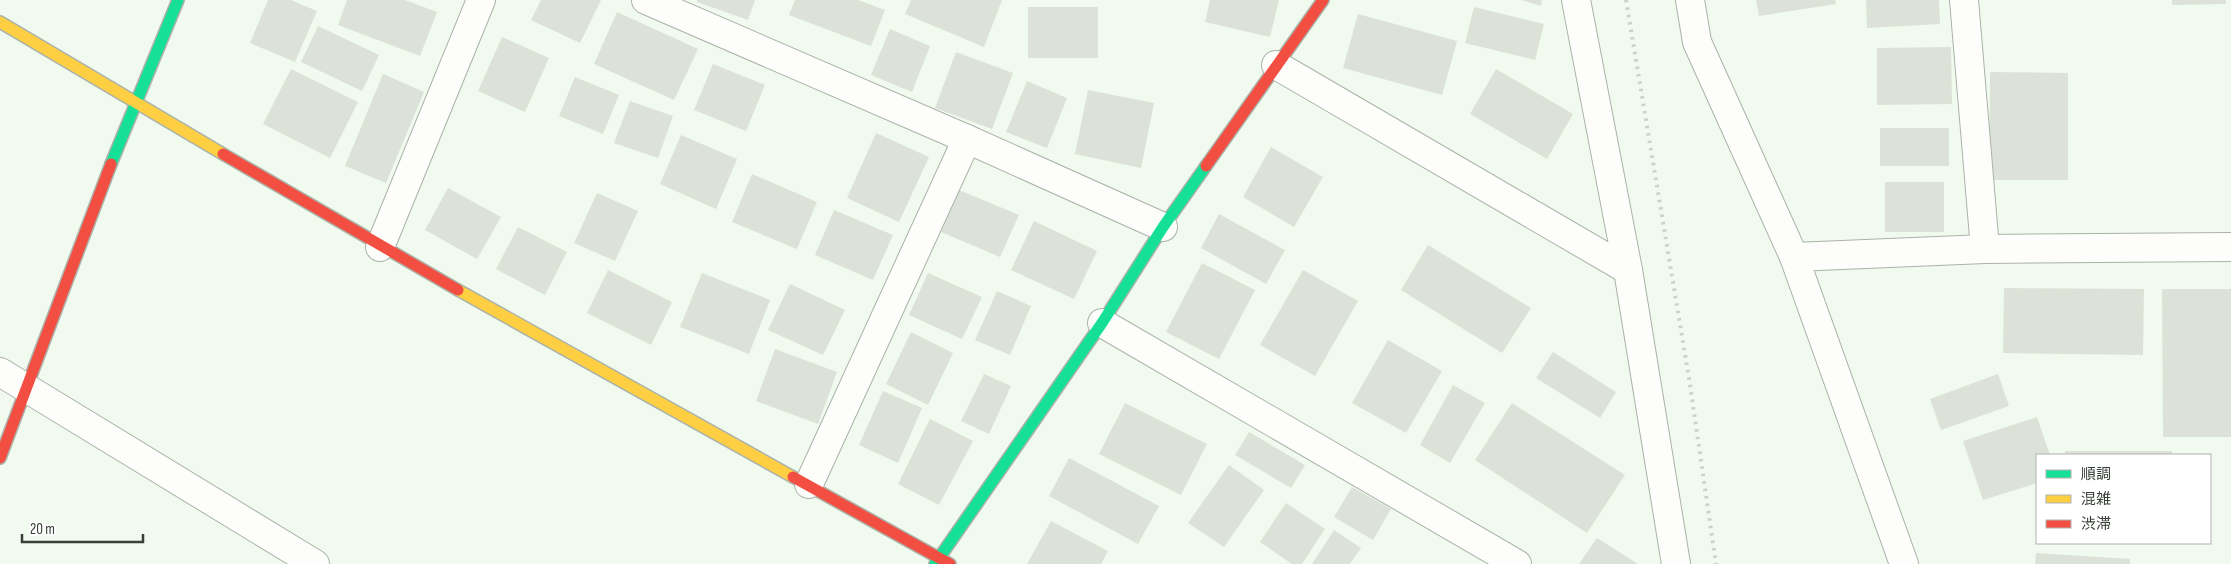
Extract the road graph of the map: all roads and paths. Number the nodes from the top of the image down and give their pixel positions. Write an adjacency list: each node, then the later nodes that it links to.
1 (178, 0): 10 (street)
2 (481, 0): 13 (street)
3 (646, 0): 11 (street)
4 (1323, 0): 9 (street)
5 (1576, 0): 17 (street)
6 (1690, 0): 16 (street)
7 (1964, 0): 15 (street)
8 (0, 22): 10 (street)
9 (1276, 65): 12 (street); 17 (street)
10 (135, 101): 13 (street); 20 (street)
11 (966, 139): 12 (street); 22 (street)
12 (1163, 227): 18 (street)
13 (380, 247): 22 (street)
14 (2231, 247): 15 (street)
15 (1985, 249): 16 (street)
16 (1794, 257): 29 (street)
17 (1628, 270): 28 (street)
18 (1102, 323): 24 (street); 27 (street)
19 (0, 372): 20 (street)
20 (27, 387): 21 (street); 23 (street)
21 (0, 458)
22 (808, 484): 24 (street)
23 (289, 557): 25 (street)
24 (937, 561): 26 (street)
25 (315, 564)
26 (950, 564)
27 (1517, 564)
28 (1676, 564)
29 (1904, 564)

